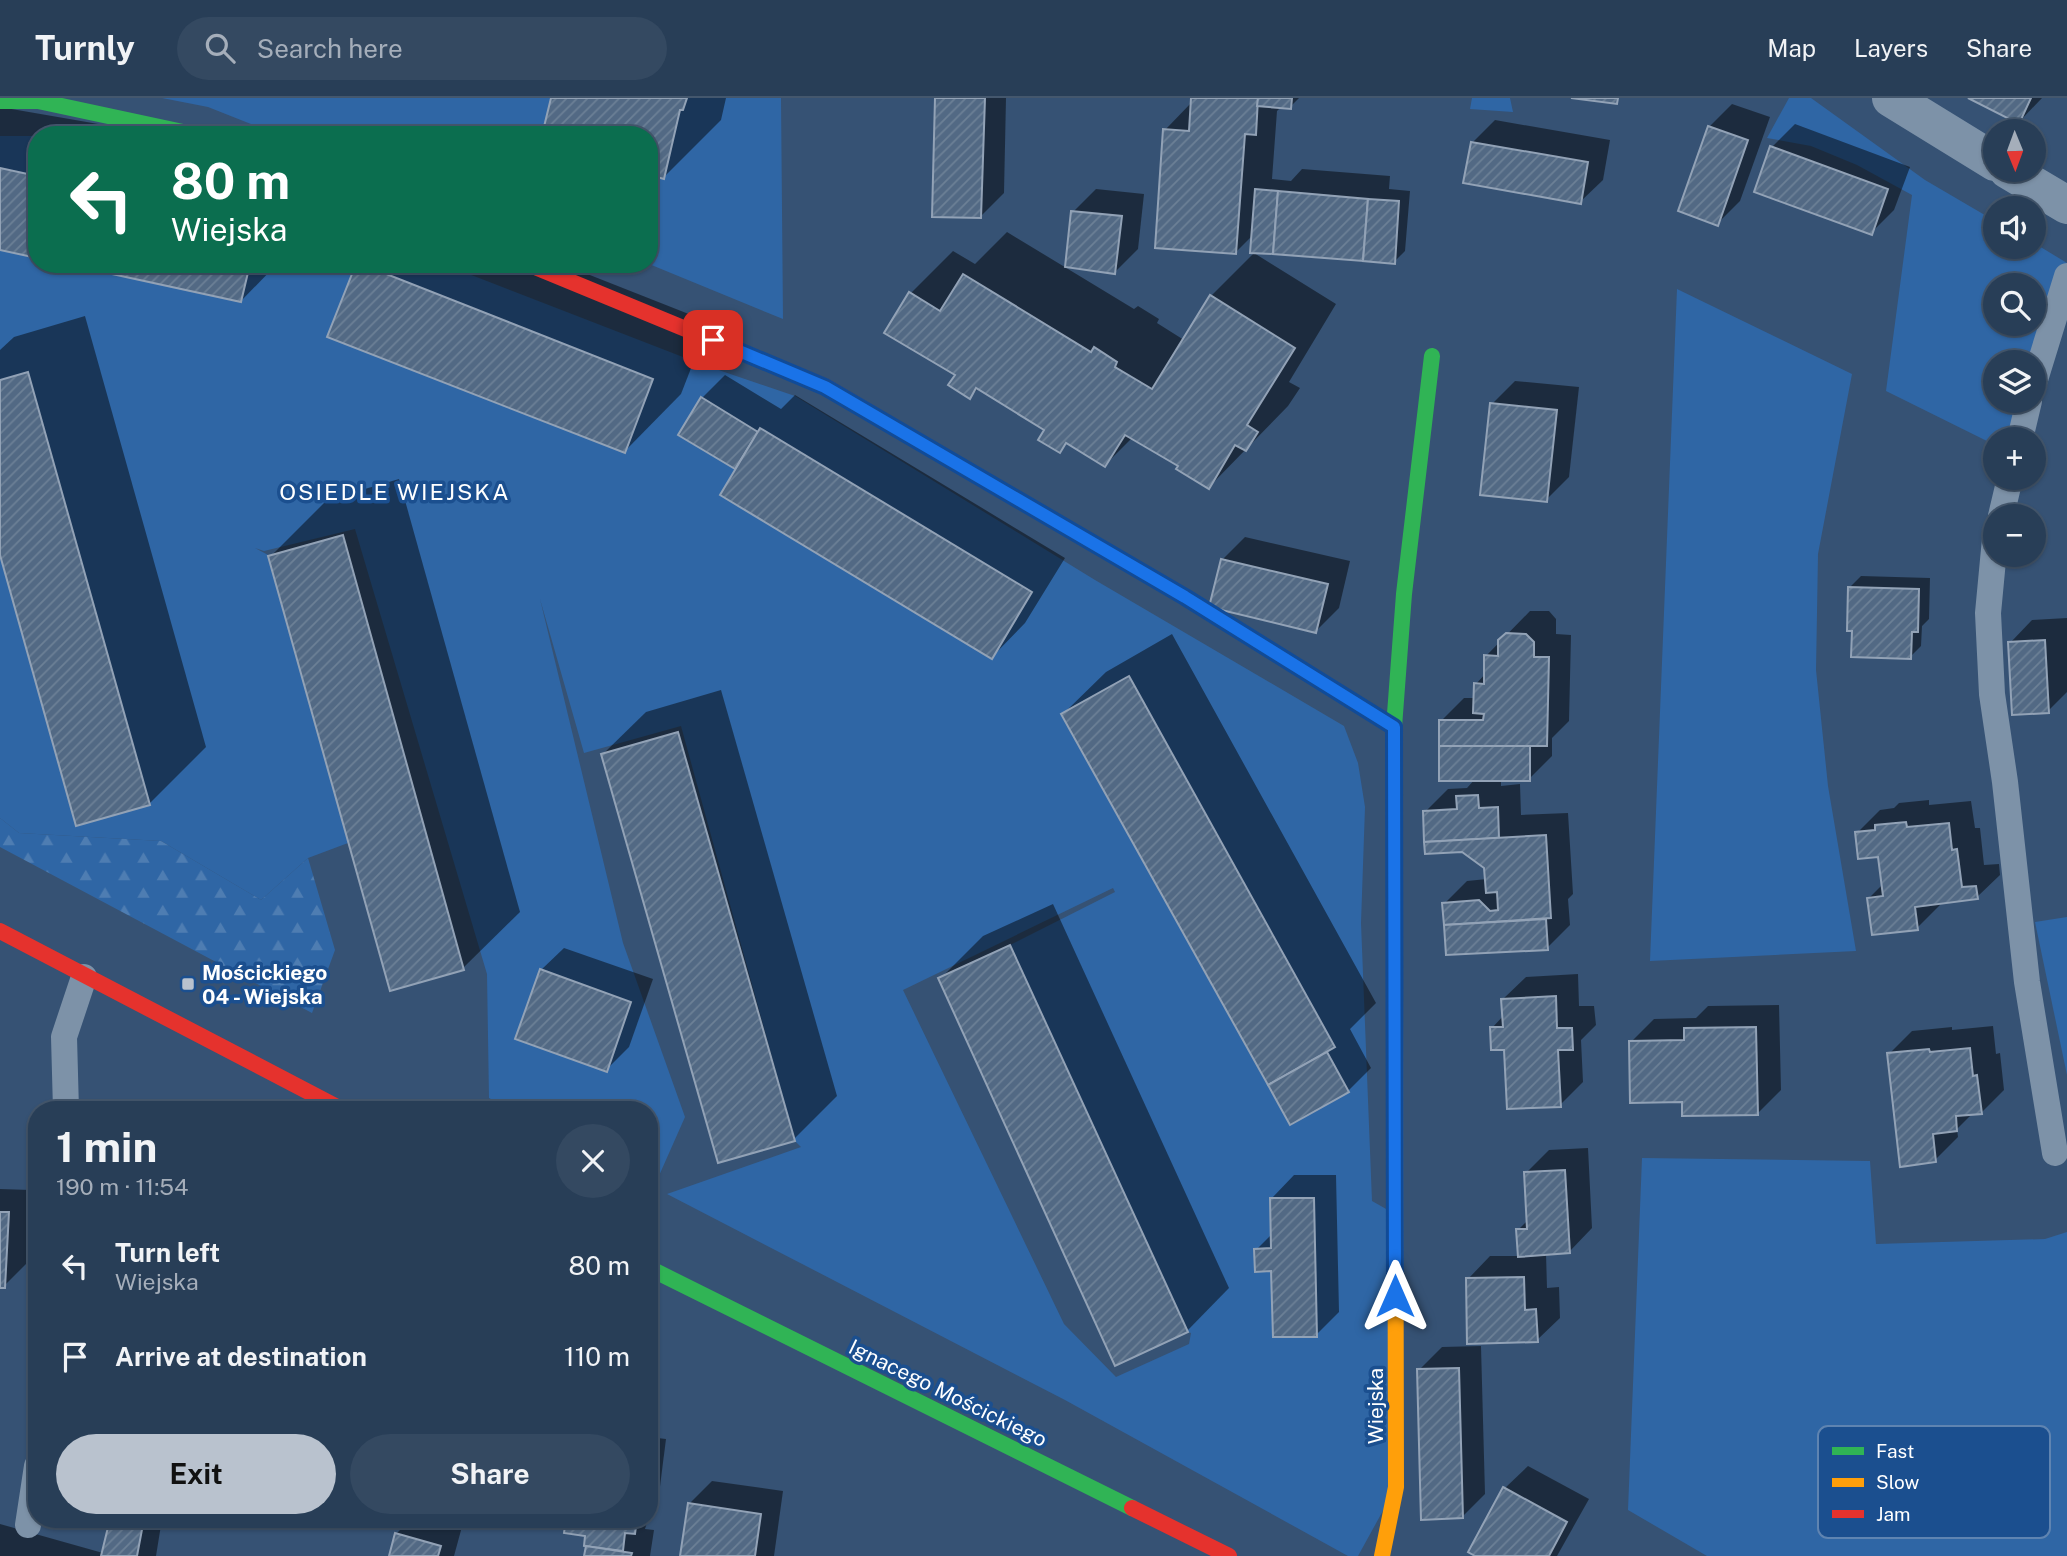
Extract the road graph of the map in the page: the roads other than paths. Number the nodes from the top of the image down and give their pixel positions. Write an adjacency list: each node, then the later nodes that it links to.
1 (1891, 98): 4 (street)
2 (0, 101): 3 (street)
3 (155, 126)
4 (1983, 155)
5 (2028, 182): 6 (street)
6 (2067, 205)
7 (550, 273): 12 (street)
8 (2067, 276): 9 (lane)
9 (2044, 350)
10 (1432, 356): 12 (street, Wiejska)
11 (1992, 567): 17 (lane)
12 (1394, 727): 20 (street, Wiejska)
13 (0, 931): 14 (street)
14 (84, 977): 15 (lane); 16 (street)
15 (66, 1101)
16 (325, 1101)
17 (2054, 1153)
18 (658, 1272): 19 (street, Ignacego Mościckiego)
19 (1229, 1556)
20 (1382, 1556)

